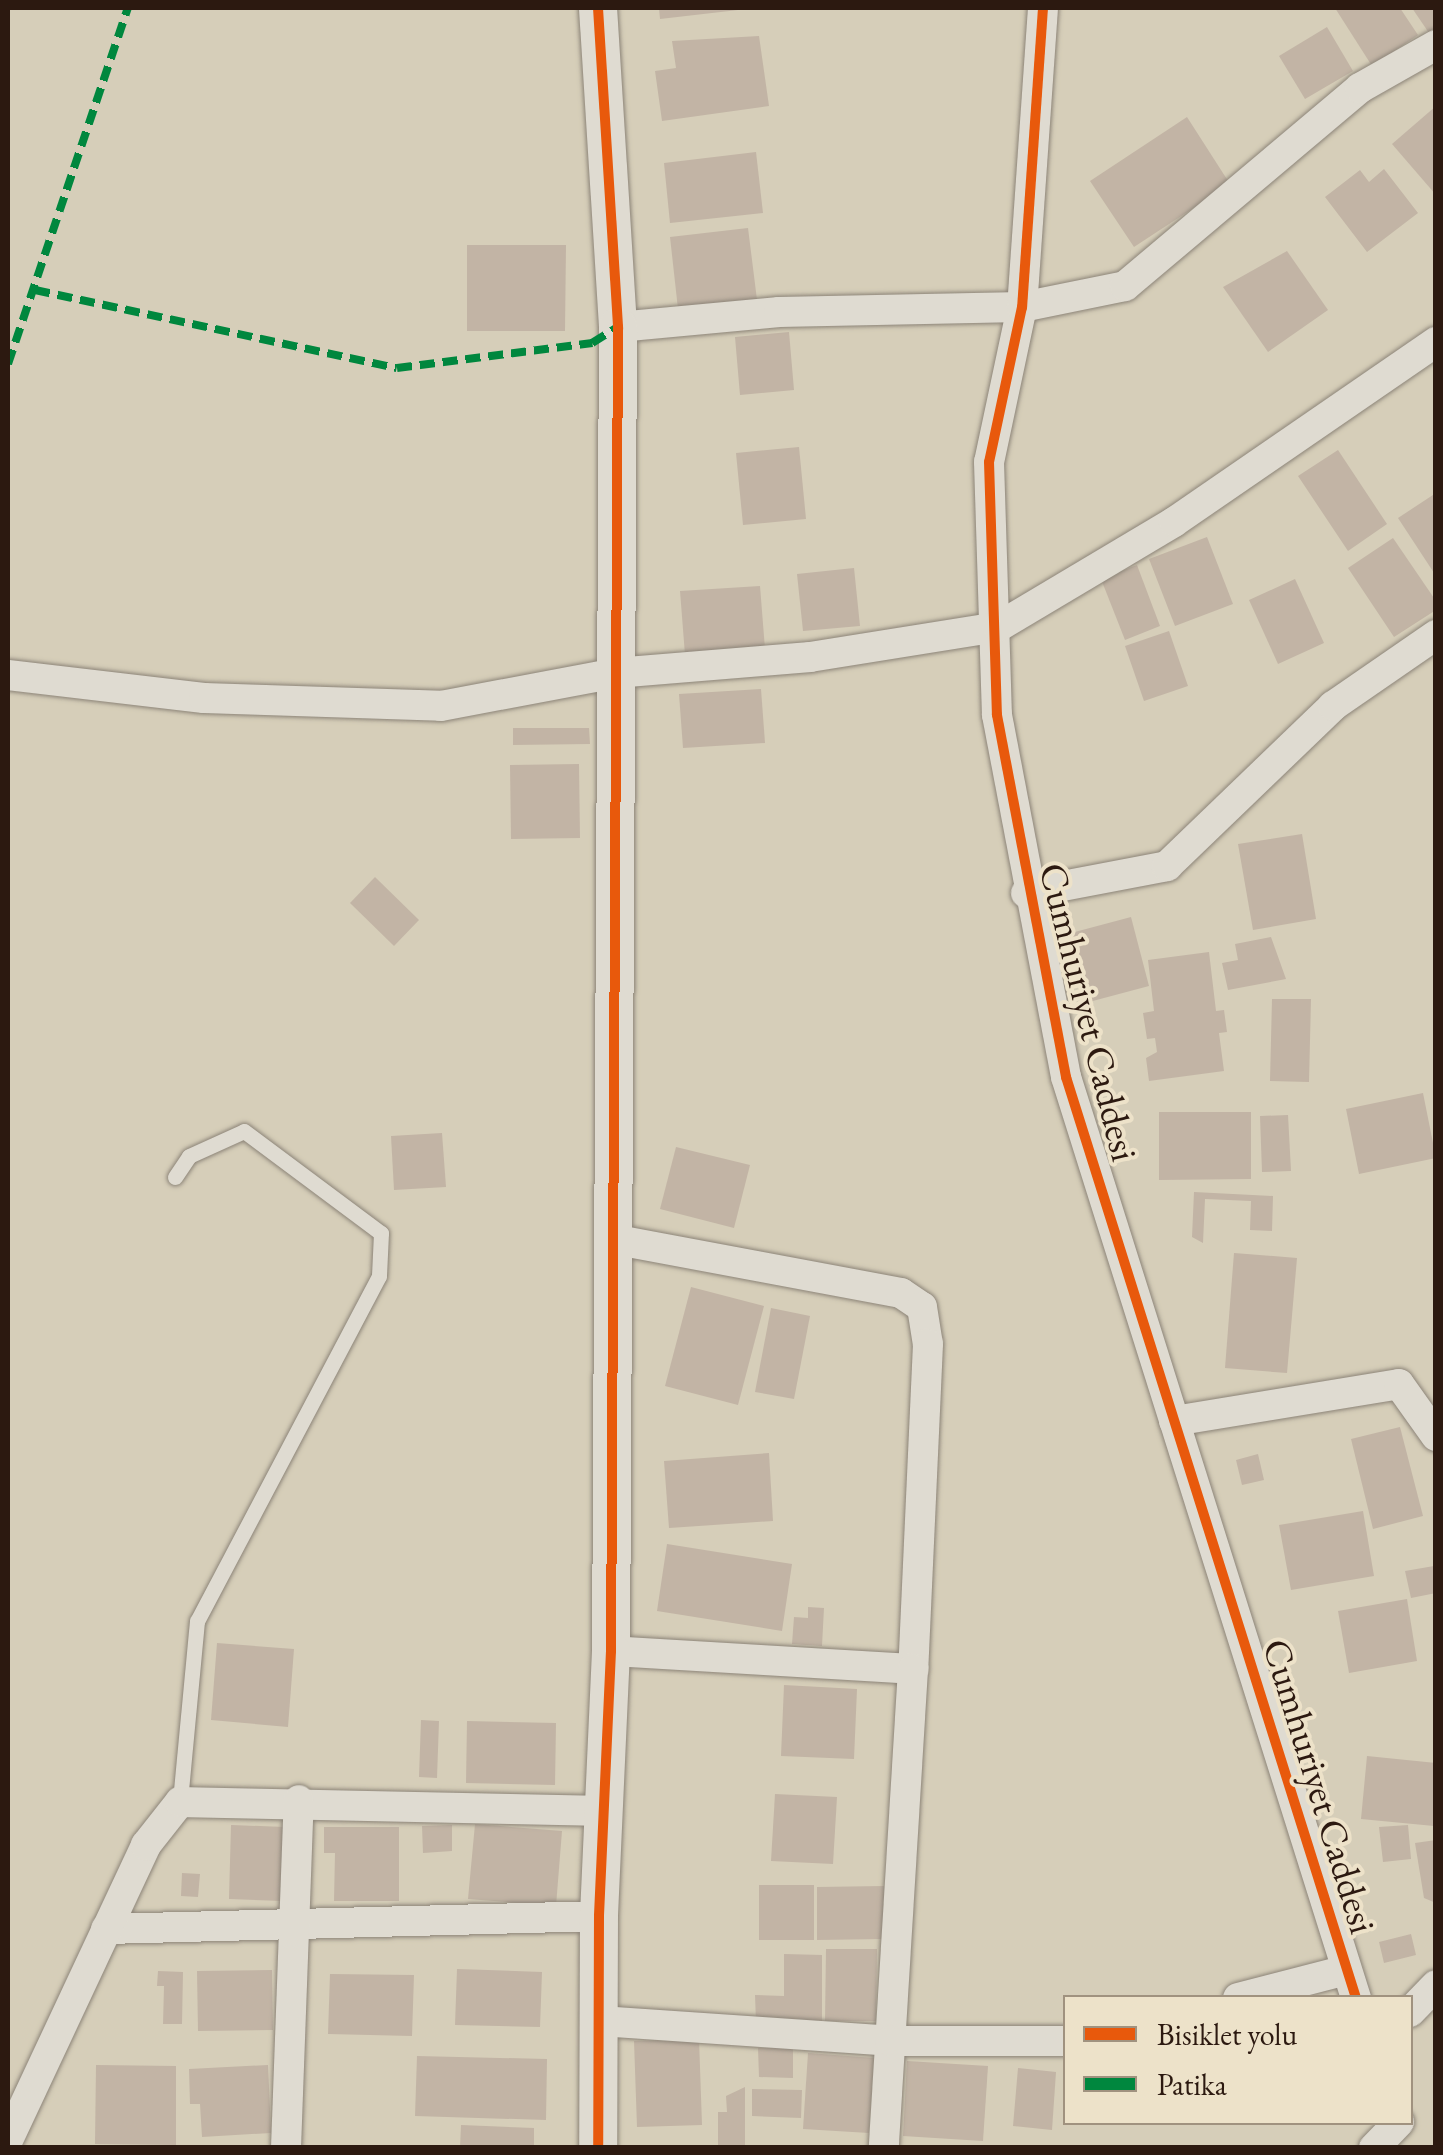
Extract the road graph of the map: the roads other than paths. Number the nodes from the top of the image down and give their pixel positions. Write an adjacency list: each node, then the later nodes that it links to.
1 (598, 8): 5 (street)
2 (1043, 8): 4 (street, Cumhuriyet Caddesi)
3 (1436, 46): 4 (street)
4 (1022, 307): 5 (street); 7 (street, Cumhuriyet Caddesi)
5 (618, 326): 9 (street)
6 (1436, 342): 7 (street)
7 (998, 627): 9 (street); 11 (street, Cumhuriyet Caddesi)
8 (1436, 635): 11 (street)
9 (614, 672): 10 (street); 13 (street)
10 (8, 675)
11 (1026, 893): 14 (street, Cumhuriyet Caddesi)
12 (174, 1176): 19 (lane)
13 (612, 1240): 16 (street); 17 (street)
14 (1174, 1421): 15 (street); 24 (street, Cumhuriyet Caddesi)
15 (1436, 1436)
16 (611, 1651): 17 (street); 20 (street)
17 (913, 1669): 29 (street)
18 (299, 1800): 19 (street); 20 (street); 22 (street)
19 (180, 1802): 23 (street)
20 (603, 1810): 21 (street)
21 (599, 1916): 22 (street); 28 (street)
22 (296, 1927): 23 (street); 34 (street)
23 (106, 1929): 31 (street)
24 (1351, 1984): 26 (street)
25 (1436, 1985): 27 (street)
26 (1262, 1995)
27 (1413, 2009)
28 (600, 2021): 29 (street); 35 (street)
29 (890, 2041): 30 (street); 36 (street)
30 (1063, 2041)
31 (18, 2089): 33 (street)
32 (1398, 2125): 37 (street)
33 (8, 2140)
34 (286, 2148)
35 (598, 2148)
36 (884, 2148)
37 (1374, 2148)

